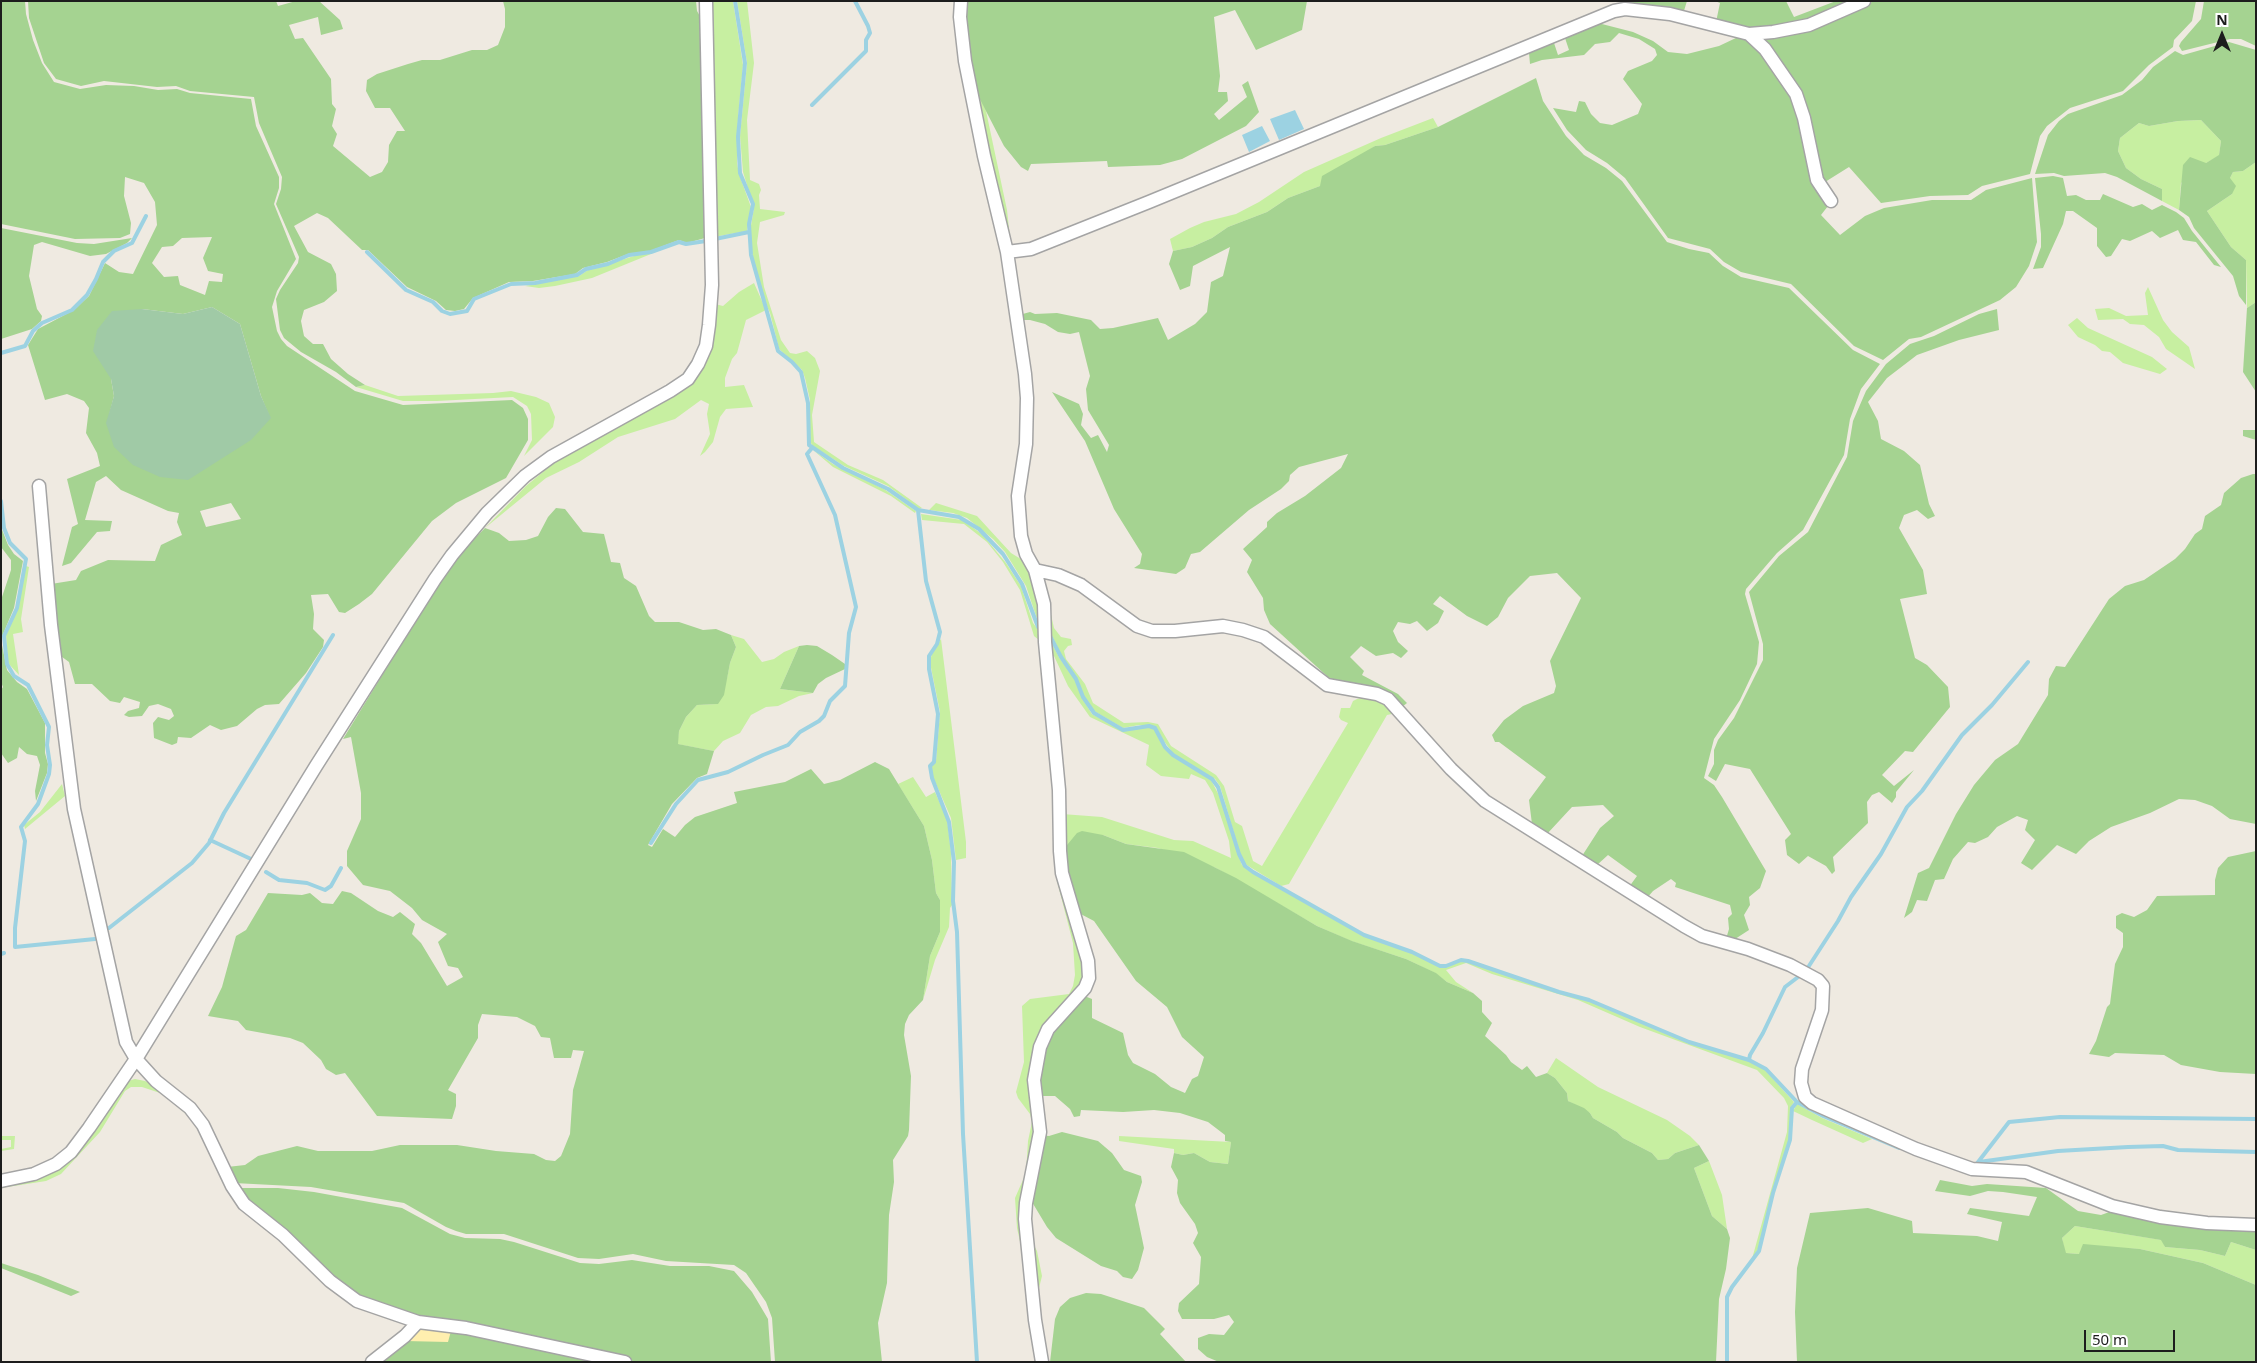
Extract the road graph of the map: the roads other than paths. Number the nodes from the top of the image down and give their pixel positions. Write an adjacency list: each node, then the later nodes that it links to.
1 (706, 1): 9 (street)
2 (961, 1): 6 (street)
3 (1864, 1): 4 (street)
4 (1748, 34): 5 (street); 6 (street)
5 (1831, 202)
6 (1007, 252): 8 (street)
7 (39, 486): 9 (street)
8 (1034, 570): 11 (street); 15 (street)
9 (136, 1059): 10 (street); 12 (street)
10 (1, 1180)
11 (2256, 1225)
12 (418, 1322): 13 (street); 14 (street)
13 (372, 1362)
14 (625, 1362)
15 (1042, 1362)

